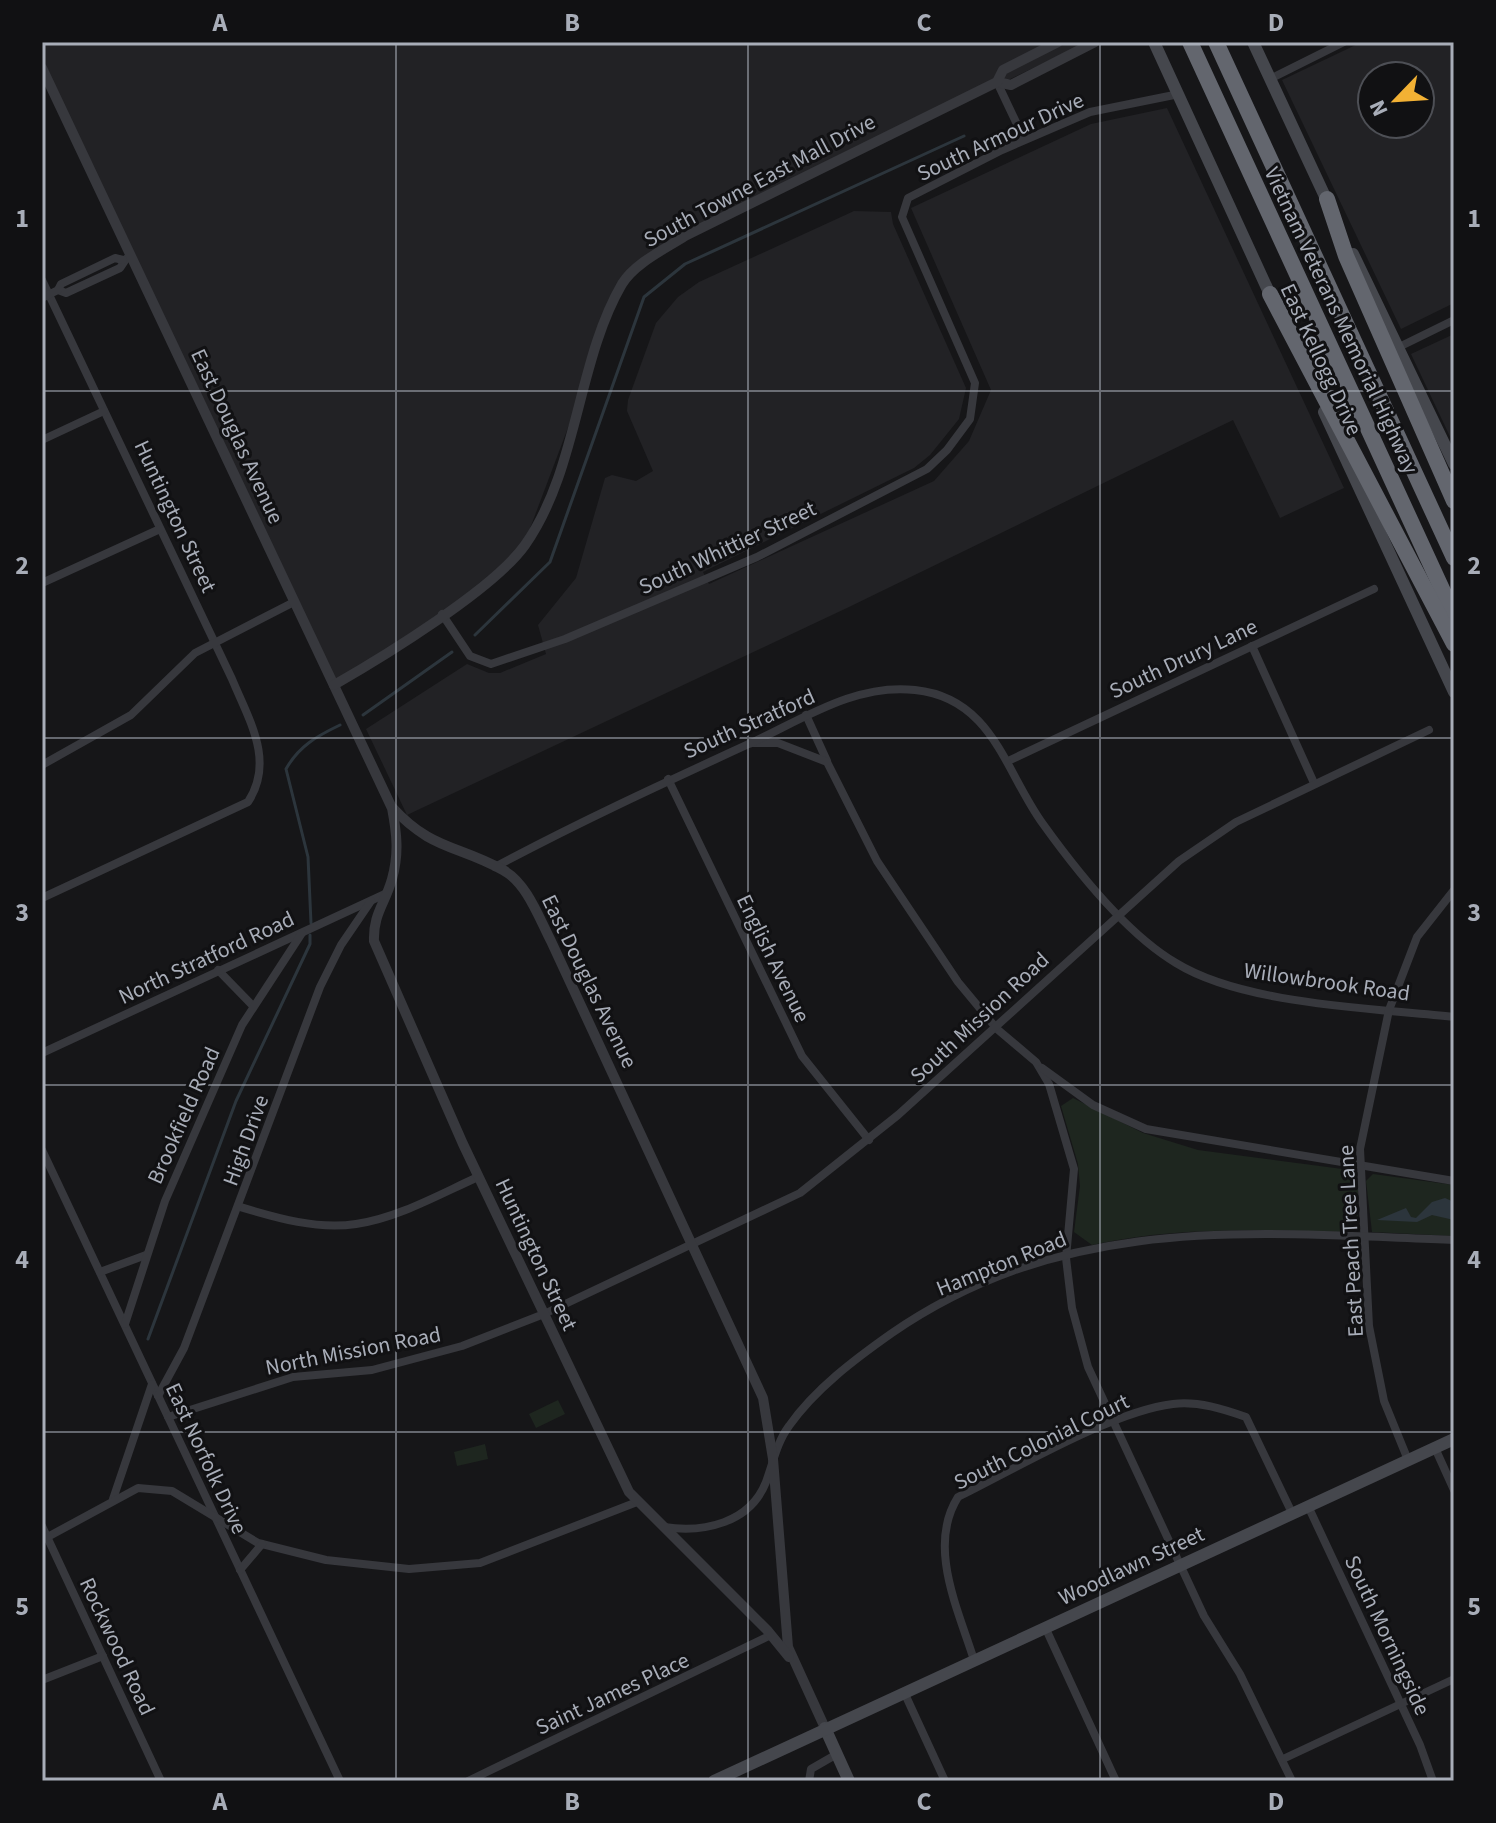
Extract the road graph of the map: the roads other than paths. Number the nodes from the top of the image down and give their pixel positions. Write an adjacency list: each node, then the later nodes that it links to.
1 (1058, 42): 12 (street, South Towne East Mall Drive)
2 (1095, 42): 12 (street, South Towne East Mall Drive)
3 (1154, 42): 9 (main road, East Kellogg Drive)
4 (1161, 42): 9 (main road)
5 (1190, 42): 33 (highway, Vietnam Veterans Memorial Highway)
6 (1216, 42): 28 (highway, Vietnam Veterans Memorial Highway)
7 (1253, 42): 11 (main road)
8 (1344, 42): 11 (street)
9 (1161, 58): 13 (main road, East Kellogg Drive)
10 (42, 68): 17 (street, East Douglas Avenue)
11 (1270, 79): 15 (main road)
12 (997, 82): 14 (street); 32 (street, South Towne East Mall Drive)
13 (1179, 94): 14 (street, South Armour Drive); 19 (main road, East Kellogg Drive)
14 (1024, 139): 16 (street, South Armour Drive)
15 (1327, 199): 22 (main road); 26 (highway)
16 (903, 221): 32 (street, South Whittier Street)
17 (127, 258): 20 (street); 31 (street, East Douglas Avenue)
18 (42, 280): 20 (street, Huntington Street)
19 (1270, 294): 35 (highway); 38 (main road, East Kellogg Drive)
20 (46, 296): 23 (street, Huntington Street)
21 (1454, 320): 22 (street)
22 (1399, 347): 25 (main road)
23 (104, 411): 24 (street); 27 (street, Huntington Street)
24 (42, 440)
25 (1454, 464)
26 (1454, 501)
27 (160, 529): 29 (street); 34 (street, Huntington Street)
28 (1454, 558)
29 (42, 583)
30 (1374, 589): 36 (street, South Drury Lane)
31 (294, 602): 34 (street); 37 (street, East Douglas Avenue)
32 (442, 614): 37 (street, South Towne East Mall Drive)
33 (1454, 615)
34 (214, 642): 44 (street); 51 (street, Huntington Street)
35 (1454, 644)
36 (1252, 646): 42 (street, South Drury Lane); 46 (street)
37 (334, 685): 47 (street, East Douglas Avenue)
38 (1454, 692)
39 (806, 715): 41 (street, South Stratford); 42 (street, South Stratford); 43 (street)
40 (1429, 730): 46 (street, South Mission Road)
41 (750, 743): 43 (street); 45 (street, South Stratford)
42 (1008, 761): 53 (street, Willowbrook Road)
43 (827, 762): 59 (street)
44 (42, 765)
45 (668, 779): 48 (street, South Stratford); 62 (street, English Avenue)
46 (1314, 783): 53 (street, South Mission Road)
47 (391, 806): 48 (street, East Douglas Avenue); 50 (street, Huntington Street)
48 (495, 867): 70 (street, East Douglas Avenue)
49 (1454, 890): 57 (street, East Peach Tree Lane)
50 (385, 894): 52 (street, North Stratford Road); 65 (street, Huntington Street)
51 (42, 898)
52 (371, 901): 54 (street, North Stratford Road); 67 (street, High Drive)
53 (1119, 913): 57 (street, Willowbrook Road); 59 (street, South Mission Road)
54 (302, 933): 55 (street, North Stratford Road); 56 (street, Brookfield Road)
55 (218, 970): 56 (street); 60 (street, North Stratford Road)
56 (253, 1006): 72 (street, Brookfield Road)
57 (1389, 1010): 58 (street, Willowbrook Road); 64 (street, East Peach Tree Lane)
58 (1454, 1017)
59 (996, 1027): 61 (street); 62 (street, South Mission Road)
60 (42, 1053)
61 (1036, 1062): 64 (street); 71 (street)
62 (869, 1140): 70 (street, South Mission Road)
63 (42, 1150): 73 (street, East Norfolk Drive)
64 (1361, 1166): 66 (street); 68 (street, East Peach Tree Lane)
65 (478, 1177): 67 (street); 74 (street, Huntington Street)
66 (1454, 1181)
67 (240, 1207): 77 (street, High Drive)
68 (1366, 1237): 69 (street, Hampton Road); 71 (street, Hampton Road); 83 (street, East Peach Tree Lane)
69 (1454, 1240)
70 (693, 1245): 74 (street, South Mission Road); 82 (street, East Douglas Avenue)
71 (1066, 1254): 79 (street); 82 (street, Hampton Road)
72 (146, 1255): 73 (street); 75 (street, Brookfield Road)
73 (100, 1272): 75 (street, East Norfolk Drive)
74 (544, 1314): 78 (street, North Mission Road); 86 (street, Huntington Street)
75 (125, 1324): 76 (street, East Norfolk Drive)
76 (152, 1383): 77 (street, East Norfolk Drive); 85 (street)
77 (158, 1396): 78 (street, East Norfolk Drive)
78 (168, 1417): 89 (street, East Norfolk Drive)
79 (1113, 1422): 88 (street, South Colonial Court); 94 (street); 99 (street, South Colonial Court)
80 (1454, 1439): 81 (main road, Woodlawn Street)
81 (1435, 1448): 83 (main road, Woodlawn Street); 84 (street)
82 (773, 1459): 91 (street, Hampton Road); 100 (street, East Douglas Avenue)
83 (1408, 1460): 87 (main road, Woodlawn Street)
84 (1454, 1490)
85 (112, 1500): 89 (street); 92 (street)
86 (637, 1502): 91 (street, Huntington Street); 93 (street)
87 (1308, 1506): 88 (main road, Woodlawn Street); 104 (street, South Morningside)
88 (1292, 1513): 94 (main road, Woodlawn Street)
89 (216, 1518): 93 (street); 95 (street, East Norfolk Drive)
90 (42, 1526): 92 (street, Rockwood Road)
91 (660, 1527): 97 (street, Huntington Street)
92 (45, 1539): 98 (street, Rockwood Road)
93 (262, 1544): 95 (street)
94 (1179, 1565): 96 (main road, Woodlawn Street); 107 (street)
95 (240, 1570): 109 (street, East Norfolk Drive)
96 (1045, 1627): 99 (main road, Woodlawn Street); 115 (street)
97 (771, 1635): 100 (street, Huntington Street); 110 (street, Saint James Place)
98 (103, 1656): 102 (street); 108 (street, Rockwood Road)
99 (974, 1660): 103 (main road, Woodlawn Street)
100 (795, 1664): 105 (street, East Douglas Avenue)
101 (1454, 1679): 104 (street)
102 (42, 1680)
103 (904, 1692): 105 (main road, Woodlawn Street); 114 (street)
104 (1400, 1705): 107 (street); 117 (street, South Morningside)
105 (825, 1728): 106 (main road, East Douglas Avenue); 111 (main road, Woodlawn Street)
106 (837, 1754): 112 (street); 113 (main road, East Douglas Avenue)
107 (1283, 1759): 116 (street)
108 (161, 1781)
109 (340, 1781)
110 (468, 1781)
111 (714, 1781)
112 (809, 1781)
113 (849, 1781)
114 (945, 1781)
115 (1116, 1781)
116 (1292, 1781)
117 (1433, 1781)

